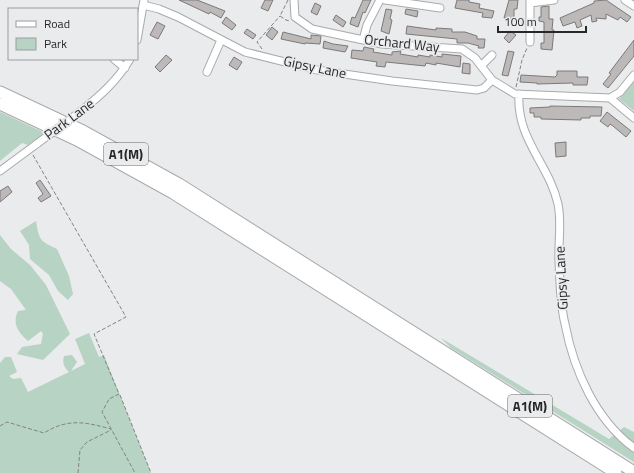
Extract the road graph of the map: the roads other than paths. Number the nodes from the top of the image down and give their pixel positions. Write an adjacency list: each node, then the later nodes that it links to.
1 (294, 0): 12 (street, Orchard Way)
2 (380, 0): 12 (street)
3 (385, 0): 9 (street)
4 (554, 0): 6 (street)
5 (626, 0): 8 (street)
6 (530, 1): 13 (street)
7 (144, 3): 10 (street); 11 (street, Gipsy Lane)
8 (634, 6)
9 (440, 8)
10 (138, 35)
11 (221, 40): 19 (street); 21 (street, Gipsy Lane)
12 (363, 40): 17 (street, Orchard Way)
13 (530, 42)
14 (492, 55): 17 (street)
15 (115, 60): 18 (street)
16 (129, 60): 18 (street, Park Lane)
17 (482, 66): 21 (street, Orchard Way)
18 (125, 68): 27 (street, Park Lane, bridge)
19 (207, 72)
20 (634, 75): 24 (street)
21 (492, 80): 23 (street)
22 (0, 92): 29 (highway, A1(M))
23 (517, 94): 24 (street); 28 (street, Gipsy Lane)
24 (610, 98): 26 (street)
25 (0, 104): 30 (highway, A1(M))
26 (634, 117)
27 (0, 171)
28 (634, 448)
29 (634, 472)
30 (616, 473)

